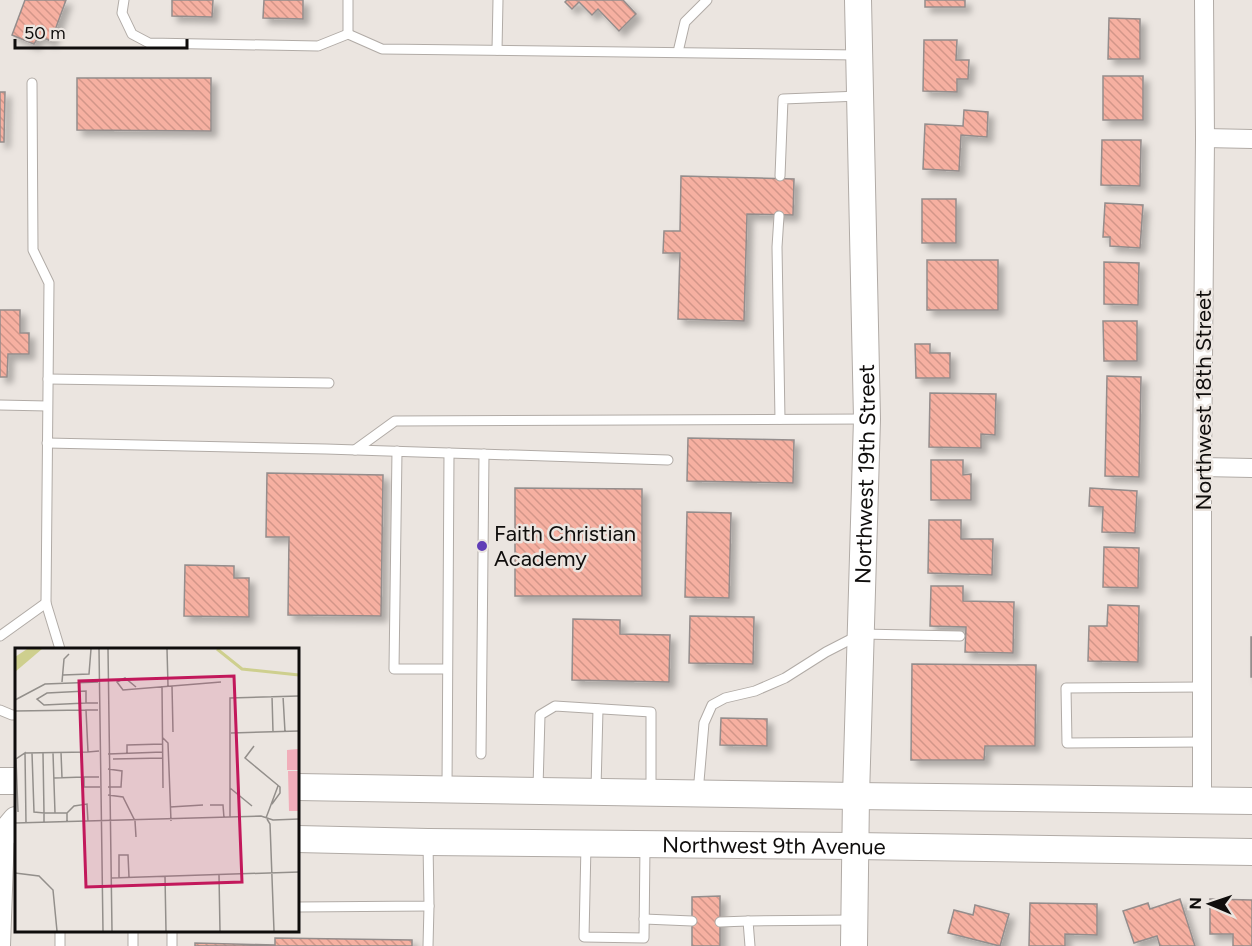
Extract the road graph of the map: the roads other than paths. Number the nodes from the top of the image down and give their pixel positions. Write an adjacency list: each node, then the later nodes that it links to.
1 (124, 0): 7 (lane)
2 (348, 0): 7 (lane)
3 (498, 0): 8 (lane)
4 (707, 0): 9 (lane)
5 (858, 0): 10 (main road, Northwest 19th Street)
6 (1204, 0): 13 (street, Northwest 18th Street)
7 (348, 34): 8 (lane)
8 (497, 50): 9 (lane)
9 (678, 52): 10 (lane)
10 (859, 55): 12 (main road, Northwest 19th Street)
11 (32, 83): 17 (lane)
12 (860, 96): 15 (lane); 22 (main road, Northwest 19th Street)
13 (1205, 138): 14 (street); 29 (street, Northwest 18th Street)
14 (1252, 139)
15 (780, 176)
16 (779, 216): 21 (lane)
17 (48, 379): 18 (lane); 20 (lane)
18 (329, 383)
19 (0, 405): 20 (lane)
20 (47, 406): 23 (lane)
21 (780, 419): 22 (lane); 24 (lane)
22 (867, 419): 32 (main road, Northwest 19th Street)
23 (47, 443): 24 (lane); 31 (lane)
24 (355, 450): 25 (lane)
25 (397, 451): 26 (lane); 36 (lane)
26 (449, 453): 27 (lane); 36 (lane)
27 (484, 454): 28 (lane); 42 (lane)
28 (668, 460)
29 (1202, 467): 30 (street); 37 (street, Northwest 18th Street)
30 (1252, 468)
31 (45, 603): 33 (lane); 35 (lane)
32 (861, 634): 34 (lane); 48 (lane); 49 (main road, Northwest 19th Street)
33 (0, 636)
34 (960, 636)
35 (60, 648)
36 (447, 669): 44 (lane)
37 (1202, 687): 41 (street, Northwest 18th Street); 41 (lane)
38 (598, 709): 45 (lane); 46 (lane); 47 (lane)
39 (0, 710): 40 (lane)
40 (15, 715)
41 (1202, 742): 50 (street, Northwest 18th Street)
42 (481, 754)
43 (298, 787): 44 (main road)
44 (447, 789): 45 (main road)
45 (538, 791): 46 (main road)
46 (596, 792): 47 (main road)
47 (651, 793): 48 (main road)
48 (698, 794): 49 (main road)
49 (856, 796): 50 (main road); 57 (main road, Northwest 19th Street)
50 (1202, 801): 51 (main road)
51 (1252, 801)
52 (9, 830): 67 (street)
53 (298, 839): 54 (main road, Northwest 9th Avenue)
54 (428, 842): 55 (main road, Northwest 9th Avenue); 59 (lane)
55 (586, 843): 56 (main road, Northwest 9th Avenue); 66 (lane)
56 (645, 844): 57 (main road, Northwest 9th Avenue); 61 (lane)
57 (855, 846): 58 (main road, Northwest 9th Avenue); 62 (main road, Northwest 19th Street)
58 (1252, 852)
59 (429, 906): 60 (lane); 68 (lane)
60 (298, 907)
61 (644, 919): 63 (lane); 66 (lane)
62 (854, 920): 64 (lane); 70 (main road, Northwest 19th Street)
63 (692, 921)
64 (748, 921): 65 (lane); 69 (lane)
65 (720, 922)
66 (583, 942)
67 (1, 946)
68 (428, 946)
69 (750, 946)
70 (854, 946)

